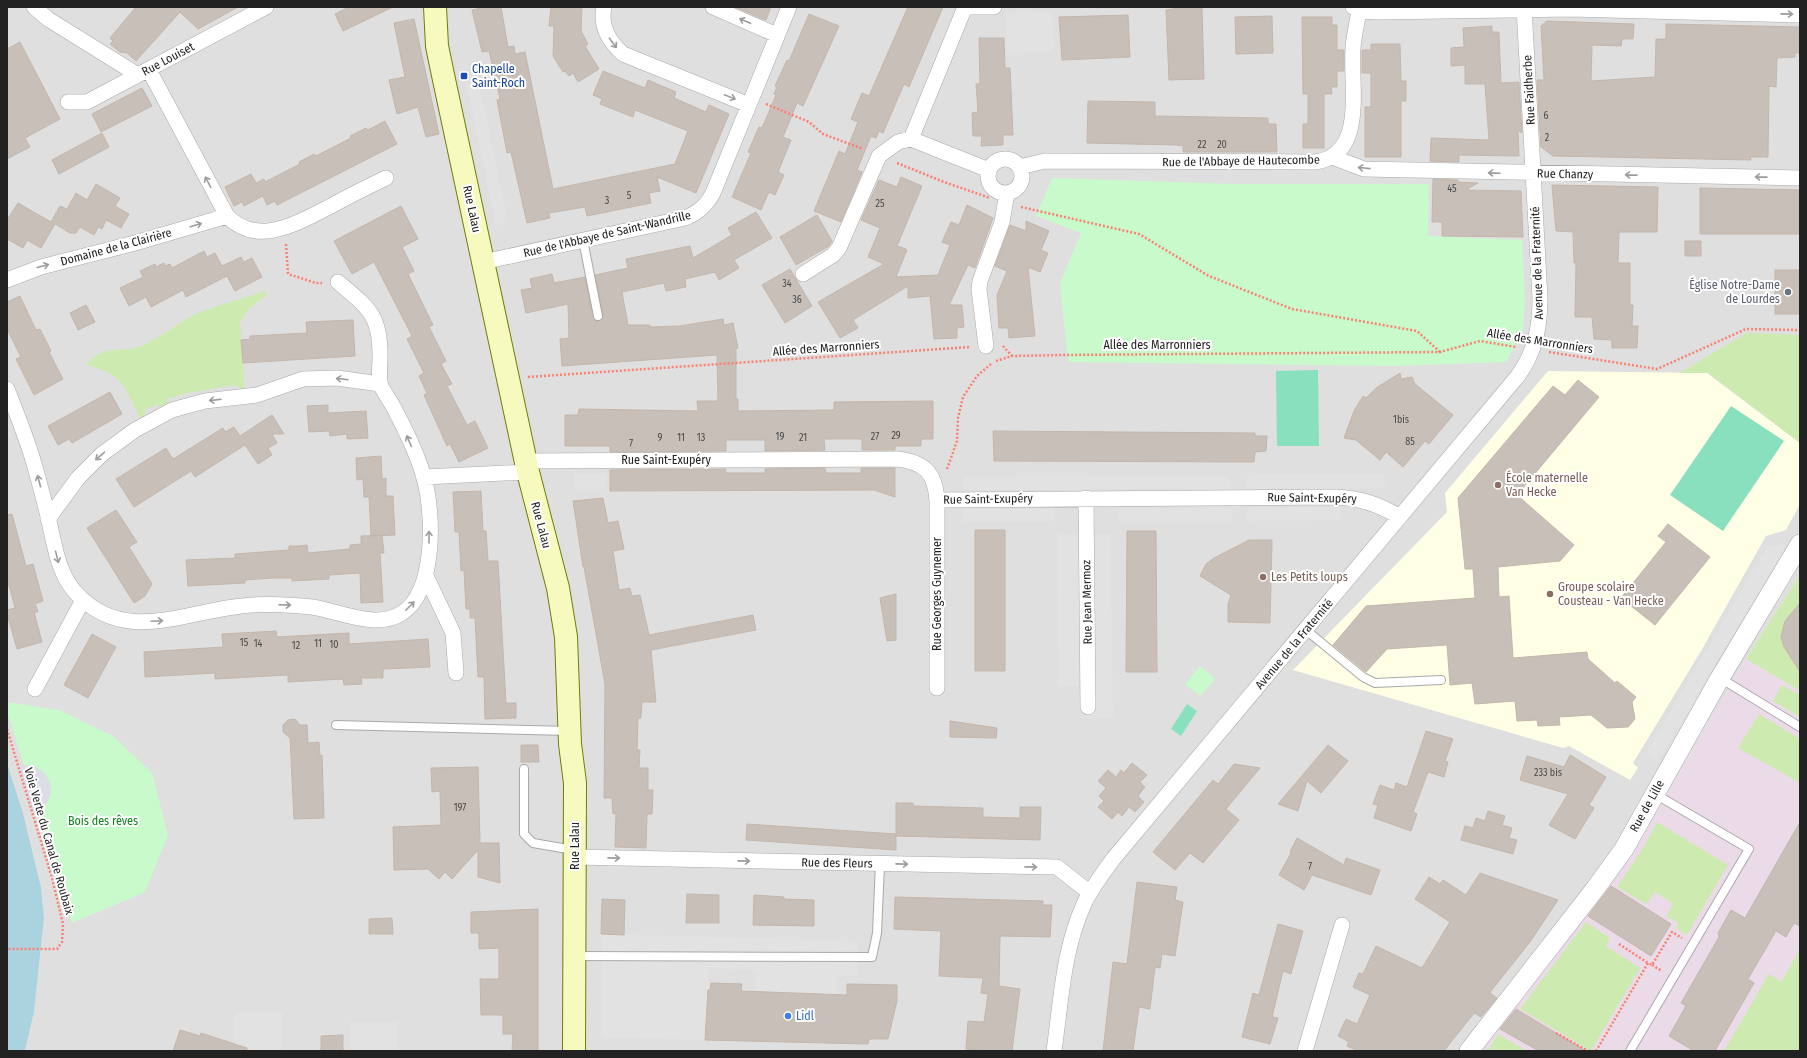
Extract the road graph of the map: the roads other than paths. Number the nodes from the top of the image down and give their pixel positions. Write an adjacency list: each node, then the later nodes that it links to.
1 (34, 7): 15 (street)
2 (266, 7): 15 (street, Rue Louiset)
3 (427, 7): 14 (main road)
4 (435, 7): 14 (main road, Rue Lalau)
5 (604, 7): 17 (street, one-way to 17)
6 (712, 7): 13 (street, one-way to 6)
7 (789, 7): 13 (street, Rue de l'Abbaye de Saint-Wandrille)
8 (966, 7): 9 (street); 18 (street)
9 (994, 7)
10 (1524, 8): 11 (street); 12 (street, one-way to 12); 22 (street, Rue Faidherbe)
11 (1356, 9): 19 (street, Rue de l'Abbaye de Hautecombe)
12 (1800, 14)
13 (777, 35): 17 (street, Rue de l'Abbaye de Saint-Wandrille)
14 (437, 46): 28 (main road, Rue Lalau)
15 (144, 72): 16 (street, Rue Louiset); 26 (street, one-way to 15)
16 (68, 102)
17 (749, 105): 27 (street, Rue de l'Abbaye de Saint-Wandrille)
18 (911, 139): 21 (street); 29 (street)
19 (1332, 158): 20 (street, Rue de l'Abbaye de Hautecombe); 22 (street, Rue Chanzy, one-way to 19)
20 (1020, 167): 21 (street); 25 (street)
21 (989, 170): 25 (street)
22 (1533, 174): 24 (street, Rue Chanzy, one-way to 22); 40 (street, Avenue de la Fraternité)
23 (386, 178): 26 (street)
24 (1800, 178)
25 (1006, 198): 33 (street)
26 (227, 216): 30 (street, Domaine de la Clairière, one-way to 26)
27 (583, 240): 28 (street, Rue de l'Abbaye de Saint-Wandrille); 32 (lane)
28 (484, 262): 36 (main road, Rue Lalau)
29 (803, 274)
30 (7, 280)
31 (338, 282): 34 (street)
32 (598, 316)
33 (986, 346)
34 (380, 384): 37 (street, one-way to 34); 41 (street, one-way to 41)
35 (7, 389): 41 (street, one-way to 35)
36 (527, 466): 37 (street); 39 (street, Rue Saint-Exupéry); 54 (main road, Rue Lalau)
37 (424, 477): 43 (street, one-way to 37)
38 (1086, 498): 39 (street, Rue Saint-Exupéry); 40 (street, Rue Saint-Exupéry); 51 (street, Rue Jean Mermoz)
39 (937, 500): 49 (street, Rue Georges Guynemer)
40 (1400, 517): 45 (street, Avenue de la Fraternité)
41 (48, 519): 44 (street, one-way to 44)
42 (1800, 544): 47 (street, Rue de Lille)
43 (426, 576): 44 (street, one-way to 43); 46 (street)
44 (83, 600): 50 (street)
45 (1306, 630): 48 (lane); 59 (street, Avenue de la Fraternité)
46 (456, 674)
47 (1720, 678): 53 (lane); 56 (street, Rue de Lille)
48 (1441, 680)
49 (937, 688)
50 (35, 689)
51 (1088, 707)
52 (336, 725): 54 (lane)
53 (1800, 727)
54 (570, 731): 57 (main road, Rue Lalau)
55 (524, 769): 57 (lane)
56 (1654, 793): 65 (street, Rue de Lille); 66 (lane)
57 (575, 853): 58 (street, Rue des Fleurs, one-way to 58); 61 (main road, Rue Lalau)
58 (880, 864): 59 (street, Rue des Fleurs, one-way to 59); 61 (lane)
59 (1090, 893): 63 (street, Avenue de la Fraternité)
60 (1342, 925): 64 (street)
61 (574, 956): 62 (main road, Rue Lalau)
62 (574, 1051)
63 (1054, 1051)
64 (1305, 1051)
65 (1469, 1051)
66 (1630, 1051)

